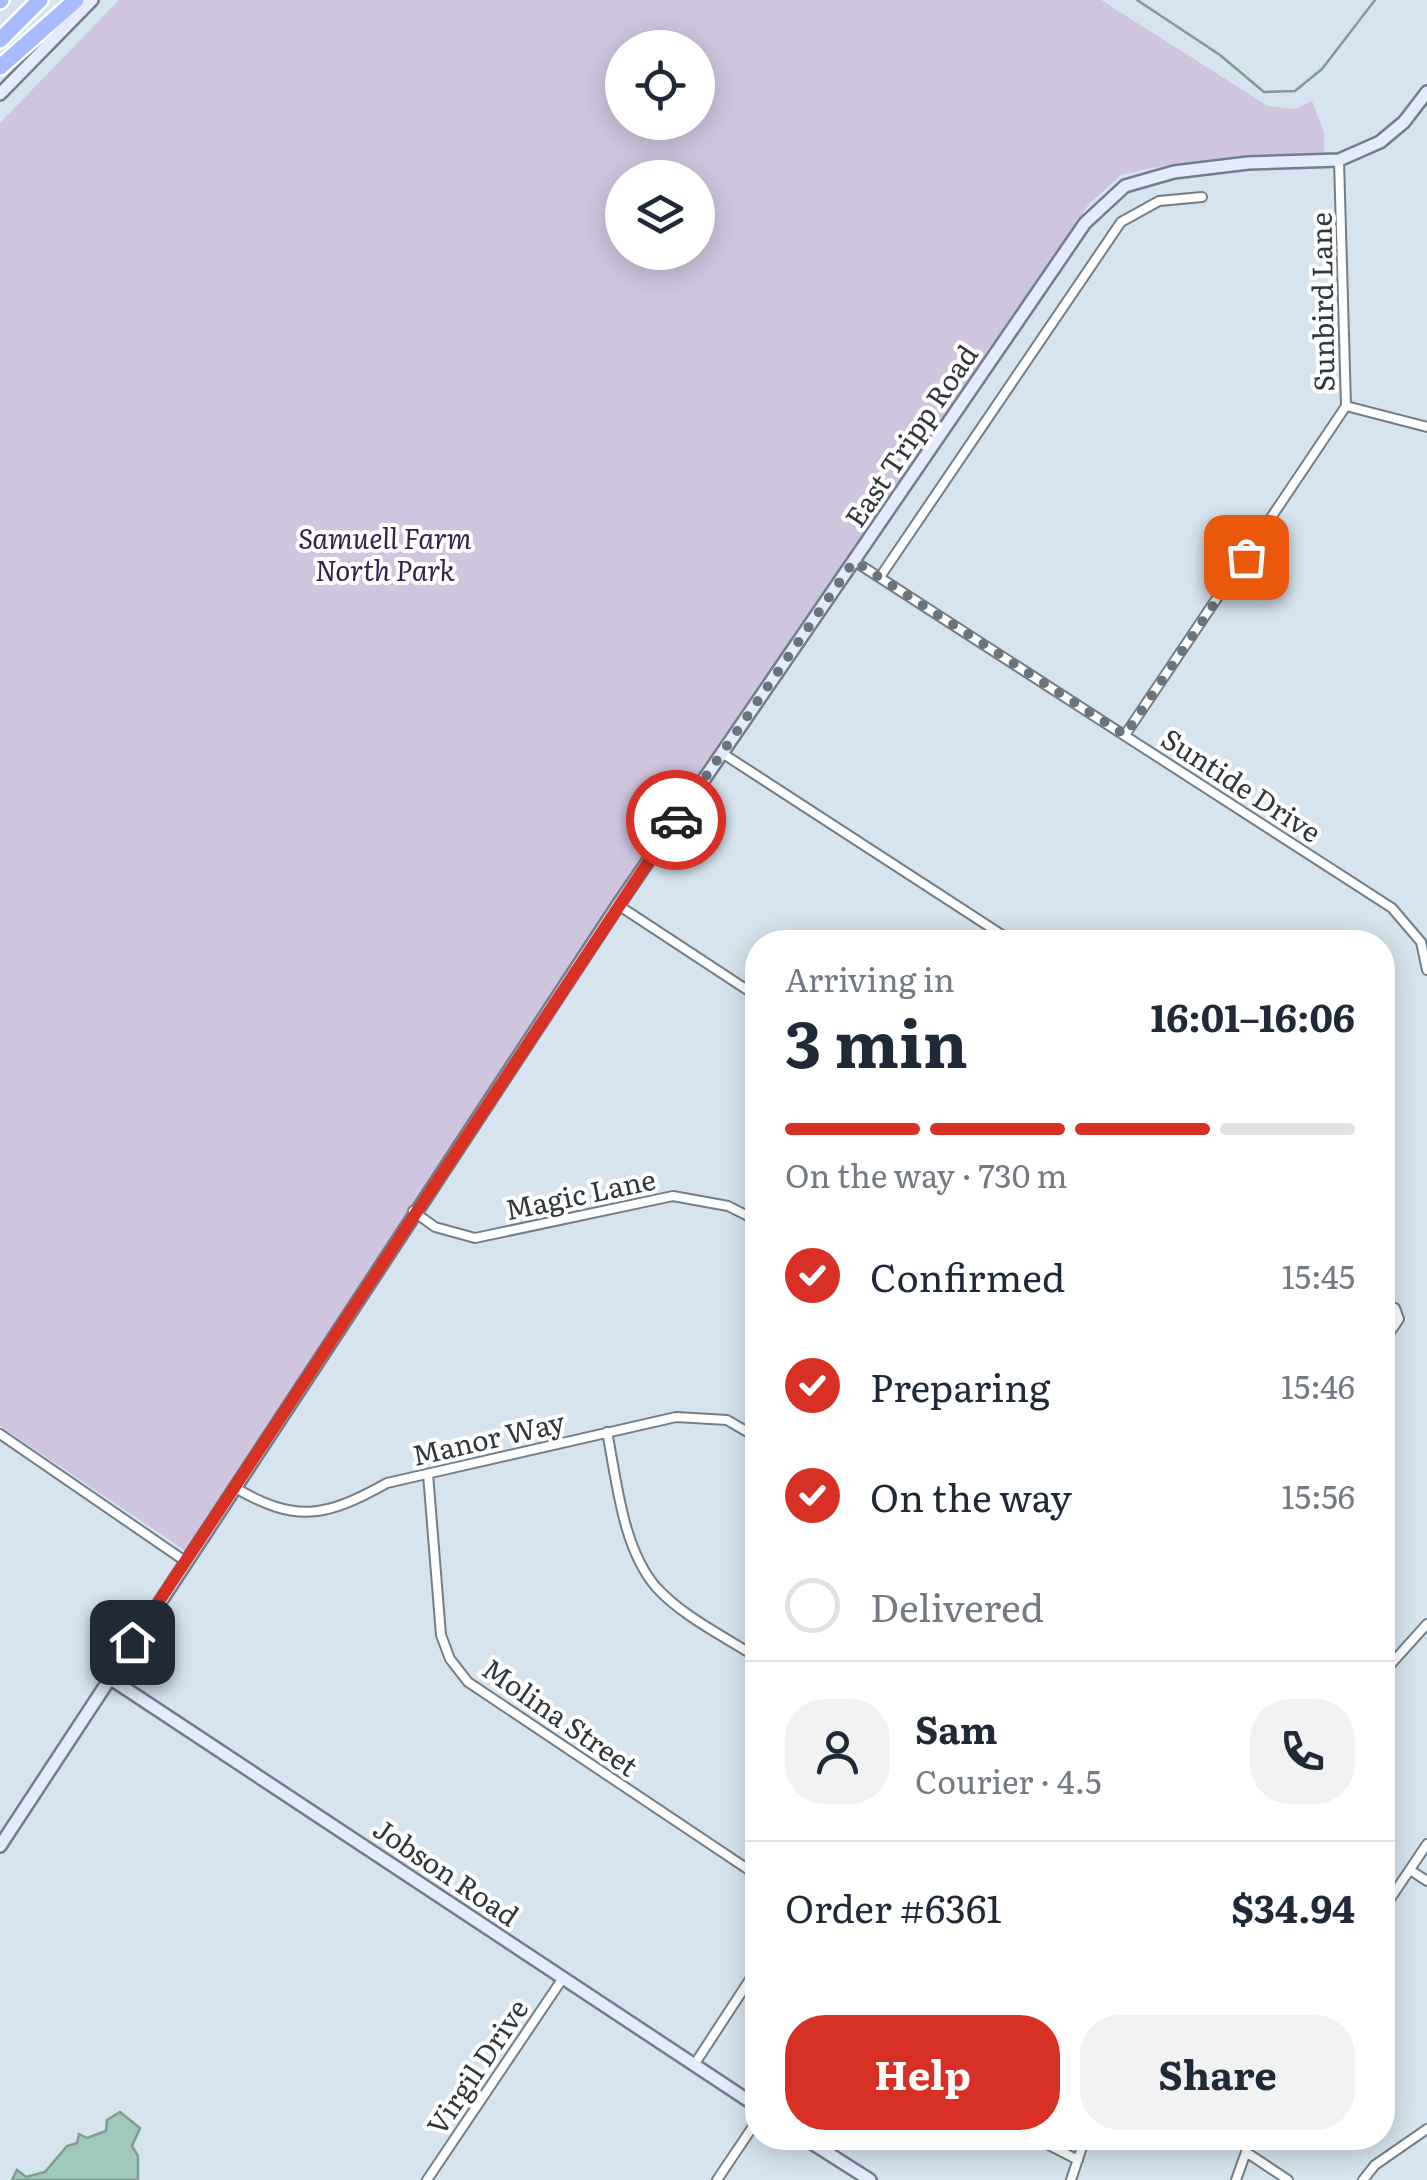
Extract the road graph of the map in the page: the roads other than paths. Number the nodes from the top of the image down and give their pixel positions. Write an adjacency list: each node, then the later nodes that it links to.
1 (40, 0): 4 (highway)
2 (76, 0): 5 (highway)
3 (92, 0): 7 (street)
4 (0, 40)
5 (0, 67)
6 (1427, 92): 8 (street, East Tripp Road)
7 (0, 94)
8 (1340, 160): 10 (street, Sunbird Lane); 12 (street, East Tripp Road)
9 (1202, 198): 13 (street)
10 (1346, 406): 11 (street); 14 (street, Sunbird Lane)
11 (1427, 427)
12 (854, 561): 13 (street, Suntide Drive); 15 (street, East Tripp Road)
13 (880, 577): 14 (street, Suntide Drive)
14 (1125, 735): 18 (street, Suntide Drive)
15 (722, 753): 16 (street, East Tripp Road); 17 (street)
16 (618, 906): 19 (street); 20 (street, East Tripp Road)
17 (995, 930)
18 (1427, 970)
19 (745, 988)
20 (413, 1212): 21 (street, Magic Lane); 28 (street, East Tripp Road)
21 (745, 1214)
22 (1395, 1308): 23 (street)
23 (1395, 1325)
24 (745, 1431): 25 (street, Manor Way)
25 (607, 1432): 27 (street, Manor Way); 31 (street)
26 (0, 1434): 29 (street)
27 (428, 1474): 28 (street, Manor Way); 36 (street, Molina Street)
28 (234, 1487): 29 (street, East Tripp Road)
29 (185, 1561): 33 (street, East Tripp Road)
30 (1427, 1624): 32 (street)
31 (745, 1649)
32 (1395, 1658)
33 (108, 1677): 35 (street, East Tripp Road); 40 (street, Jobson Road)
34 (1427, 1844): 37 (street)
35 (0, 1846)
36 (745, 1867)
37 (1410, 1870): 38 (street); 39 (street)
38 (1427, 1881)
39 (1395, 1892)
40 (563, 1978): 42 (street, Jobson Road); 51 (street, Virgil Drive)
41 (745, 1987): 42 (street)
42 (694, 2065): 43 (street, Jobson Road)
43 (745, 2098)
44 (1427, 2129): 57 (street)
45 (745, 2138): 52 (street)
46 (823, 2150): 53 (street)
47 (1058, 2150): 50 (street)
48 (1081, 2150): 50 (street)
49 (1246, 2152): 55 (street); 56 (street)
50 (1078, 2160): 54 (street)
51 (427, 2180)
52 (718, 2180)
53 (870, 2180)
54 (1071, 2180)
55 (1236, 2180)
56 (1288, 2180)
57 (1363, 2180)

